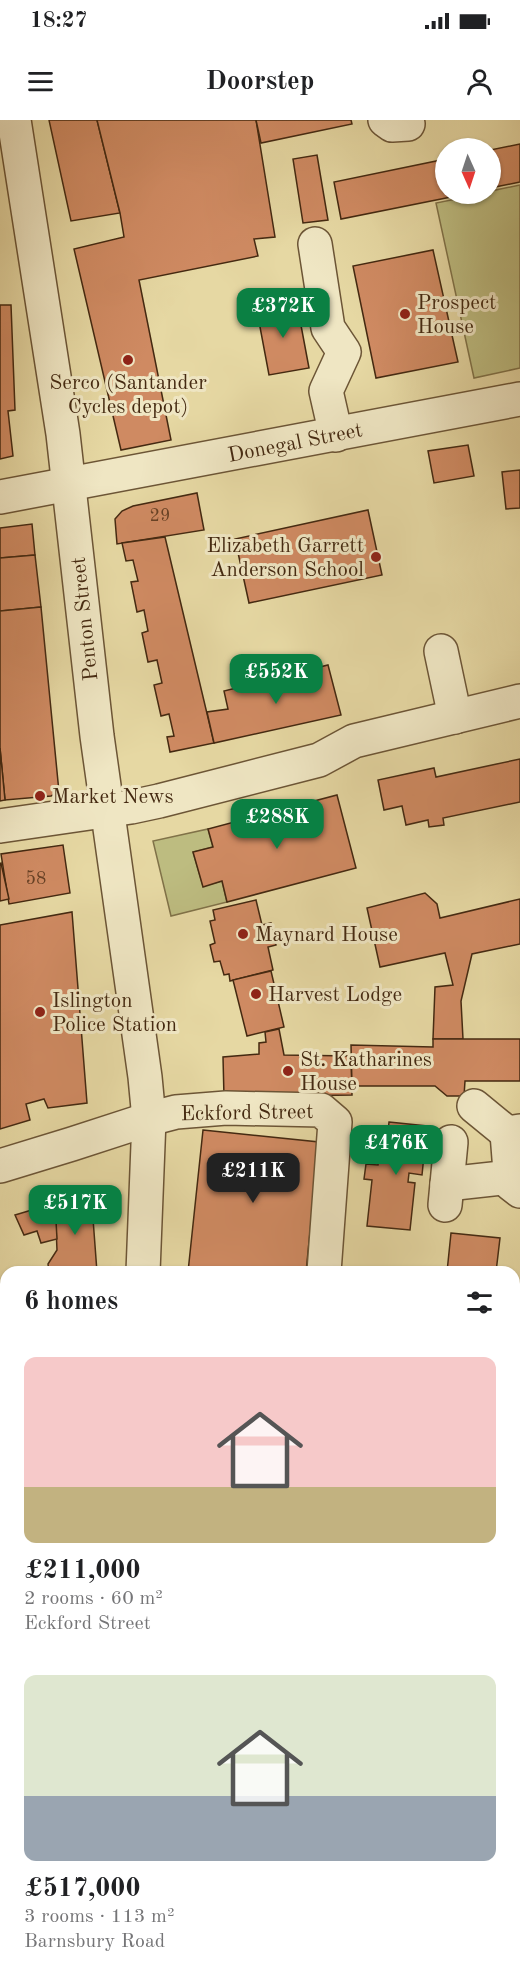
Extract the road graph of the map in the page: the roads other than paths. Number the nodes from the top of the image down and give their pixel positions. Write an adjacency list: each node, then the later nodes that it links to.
1 (14, 120): 5 (street, Penton Street)
2 (315, 244): 4 (street)
3 (520, 399): 4 (street, Donegal Street)
4 (336, 435): 5 (street, Donegal Street)
5 (70, 485): 6 (street, Donegal Street); 10 (street, Penton Street)
6 (0, 497)
7 (441, 651): 9 (street)
8 (520, 701): 9 (street)
9 (455, 717): 10 (street)
10 (108, 810): 11 (street); 13 (street, Penton Street)
11 (0, 826)
12 (474, 1106): 14 (street)
13 (149, 1119): 16 (street); 18 (street, Penton Street); 19 (street, Eckford Street)
14 (514, 1132): 17 (street)
15 (451, 1142): 17 (street)
16 (0, 1166)
17 (515, 1184)
18 (143, 1266)
19 (324, 1266)

